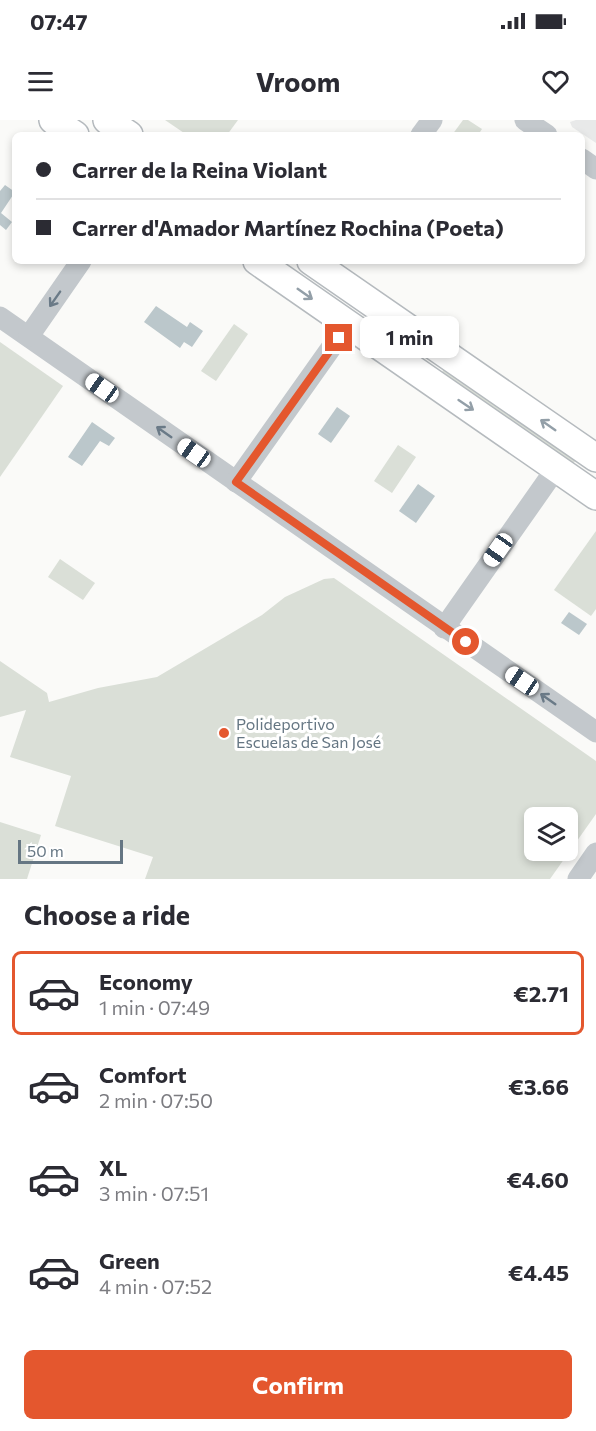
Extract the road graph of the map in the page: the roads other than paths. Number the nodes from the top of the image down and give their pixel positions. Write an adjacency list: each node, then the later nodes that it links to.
1 (53, 120): 4 (main road)
2 (107, 120): 5 (main road)
3 (525, 120): 6 (street)
4 (71, 132)
5 (125, 132)
6 (543, 132)
7 (79, 264): 13 (street, one-way to 13)
8 (261, 264): 12 (main road, one-way to 12)
9 (320, 264): 10 (main road)
10 (338, 270): 14 (main road, one-way to 10)
11 (0, 317): 13 (street)
12 (348, 324): 15 (main road, one-way to 15); 16 (street)
13 (28, 336): 16 (street, one-way to 13)
14 (596, 458)
15 (556, 467): 17 (main road); 18 (street)
16 (236, 482): 18 (street)
17 (596, 495)
18 (444, 628): 19 (street, one-way to 18)
19 (596, 732)
20 (596, 853): 21 (street)
21 (579, 879)

